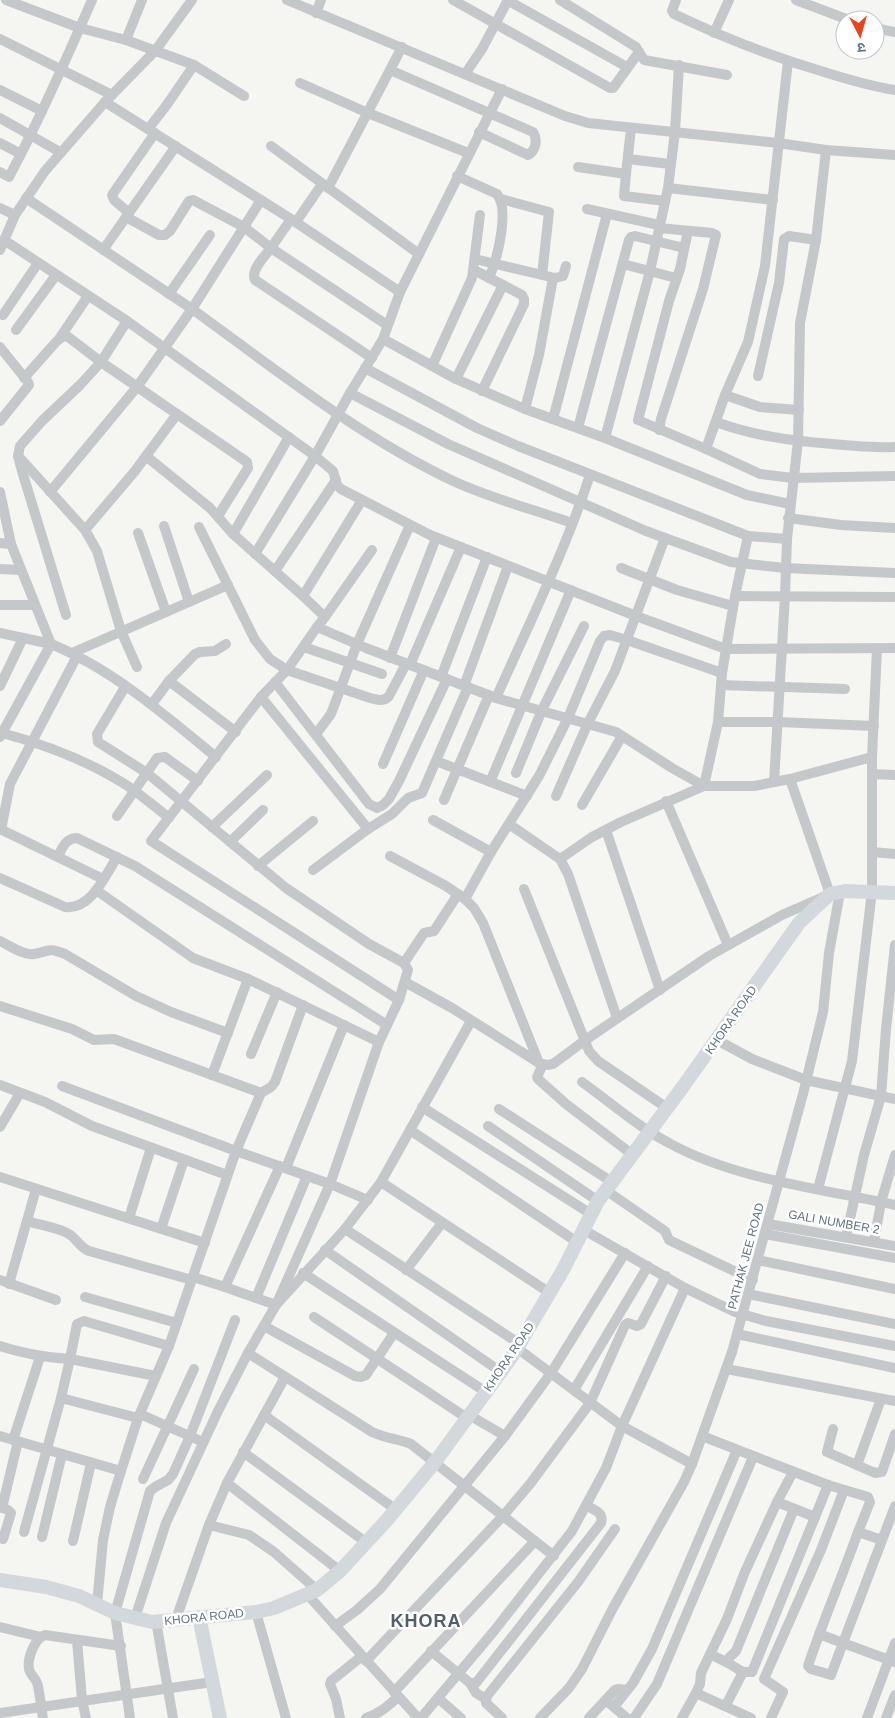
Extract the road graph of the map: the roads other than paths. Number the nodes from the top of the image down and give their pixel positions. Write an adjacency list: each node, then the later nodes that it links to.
1 (6, 0): 16 (street)
2 (92, 0): 16 (street)
3 (142, 0): 19 (street)
4 (192, 0): 21 (street)
5 (287, 0): 13 (street)
6 (321, 0): 13 (street)
7 (453, 0): 15 (street)
8 (507, 0): 15 (street); 26 (street)
9 (560, 0): 22 (street)
10 (676, 0): 17 (street)
11 (729, 0): 17 (street)
12 (796, 0): 14 (street)
13 (316, 12): 20 (street)
14 (835, 14)
15 (495, 25): 26 (street); 29 (street)
16 (80, 28): 19 (street); 27 (street)
17 (714, 33): 23 (street)
18 (0, 39): 27 (street)
19 (126, 40): 21 (street)
20 (402, 47): 28 (street); 29 (street)
21 (155, 51): 24 (street); 36 (street)
22 (639, 52): 25 (street); 26 (street)
23 (788, 62): 34 (street); 47 (street)
24 (194, 65): 35 (street); 42 (street)
25 (679, 65): 30 (street); 44 (street)
26 (627, 67)
27 (62, 70): 36 (street); 37 (street)
28 (390, 70): 38 (street); 39 (street)
29 (465, 74): 32 (street)
30 (727, 74)
31 (300, 83): 38 (street)
32 (502, 89): 39 (street); 41 (street)
33 (0, 90): 37 (street)
34 (895, 90)
35 (244, 96)
36 (109, 98): 42 (street); 51 (street)
37 (42, 111): 45 (street)
38 (368, 113): 52 (street); 61 (street)
39 (488, 113): 43 (street); 43 (street)
40 (0, 118): 45 (street)
41 (631, 128): 44 (street); 55 (street)
42 (152, 131): 48 (street); 72 (street)
43 (478, 132): 52 (street)
44 (675, 132): 47 (street); 56 (street)
45 (30, 135): 51 (street); 53 (street)
46 (0, 143): 53 (street)
47 (778, 143): 50 (street); 66 (street)
48 (176, 146): 65 (street); 72 (street)
49 (271, 146): 61 (street)
50 (826, 150): 54 (street); 79 (street)
51 (60, 152): 63 (street)
52 (468, 153): 60 (street)
53 (21, 154): 58 (street)
54 (895, 155)
55 (628, 159): 56 (street); 59 (street)
56 (670, 164): 62 (street)
57 (578, 167): 59 (street)
58 (0, 172)
59 (626, 174): 67 (street)
60 (457, 176): 64 (street); 85 (street)
61 (325, 186): 74 (street); 85 (street)
62 (668, 188): 66 (street); 67 (street)
63 (26, 198): 71 (street); 84 (street)
64 (501, 199): 88 (street); 94 (street)
65 (261, 200): 74 (street); 76 (street)
66 (773, 200): 121 (street)
67 (665, 201): 75 (street)
68 (0, 208): 71 (street)
69 (587, 209): 70 (street)
70 (607, 214): 75 (street); 126 (street)
71 (15, 215): 81 (street)
72 (128, 215): 76 (street); 84 (street)
73 (480, 215): 86 (street)
74 (293, 221): 82 (street); 99 (street)
75 (659, 226): 77 (street); 80 (street)
76 (244, 228): 82 (street); 102 (street)
77 (688, 231): 83 (street); 130 (street)
78 (210, 235): 100 (street)
79 (816, 240): 115 (street); 123 (street)
80 (656, 242): 83 (street); 89 (street); 92 (street)
81 (2, 245): 87 (street)
82 (271, 248): 105 (street); 111 (street)
83 (684, 248): 97 (street)
84 (103, 250): 100 (street)
85 (419, 254): 99 (street)
86 (475, 259): 88 (street); 91 (street)
87 (38, 263): 93 (street); 103 (street)
88 (496, 263): 94 (street); 95 (street)
89 (623, 264): 92 (street); 129 (street)
90 (566, 266): 96 (street)
91 (474, 270): 95 (street); 113 (street)
92 (650, 271): 97 (street); 132 (street)
93 (56, 275): 101 (street); 106 (street)
94 (542, 275): 96 (street)
95 (489, 278): 98 (street)
96 (553, 278): 122 (street)
97 (676, 278): 130 (street)
98 (502, 285): 117 (street); 119 (street)
99 (400, 292): 105 (street)
100 (169, 294): 102 (street)
101 (88, 296): 104 (street); 108 (street)
102 (192, 309): 110 (street); 125 (street)
103 (3, 315)
104 (127, 321): 110 (street); 112 (street)
105 (387, 324): 107 (street)
106 (16, 330)
107 (383, 339): 111 (street); 113 (street)
108 (59, 340): 112 (street); 116 (street)
109 (0, 347): 116 (street)
110 (165, 347): 118 (street); 131 (street)
111 (372, 358): 114 (street)
112 (100, 362): 118 (street); 136 (street)
113 (432, 366): 117 (street)
114 (365, 368): 120 (street); 139 (street)
115 (758, 376)
116 (24, 378): 127 (street)
117 (456, 379): 119 (street)
118 (137, 387): 124 (street); 143 (street)
119 (482, 391): 122 (street)
120 (350, 393): 125 (street); 146 (street)
121 (725, 395): 123 (street); 128 (street)
122 (525, 409): 126 (street)
123 (799, 410): 133 (street)
124 (177, 414): 137 (street); 148 (street)
125 (339, 415): 138 (street); 150 (street)
126 (553, 419): 129 (street)
127 (0, 421)
128 (716, 422): 133 (street); 135 (street)
129 (578, 428): 132 (street)
130 (659, 430): 135 (street)
131 (289, 436): 138 (street); 157 (street)
132 (605, 438): 147 (street)
133 (798, 442): 134 (street); 141 (street)
134 (895, 447)
135 (706, 449): 141 (street)
136 (18, 456): 143 (street); 188 (street)
137 (146, 456): 148 (street); 155 (street)
138 (315, 456): 142 (street); 166 (street)
139 (590, 475): 146 (street); 158 (street)
140 (895, 476): 141 (street)
141 (794, 478): 147 (street)
142 (336, 480): 145 (street); 174 (street)
143 (50, 492): 155 (street)
144 (1, 499): 163 (street)
145 (362, 500): 151 (street); 180 (street)
146 (581, 502): 150 (street); 160 (street)
147 (790, 504): 149 (street)
148 (218, 516): 157 (street)
149 (788, 518): 154 (street); 161 (street)
150 (572, 523): 177 (street)
151 (410, 525): 159 (street); 199 (street)
152 (164, 526): 184 (street)
153 (198, 527): 178 (street)
154 (895, 528)
155 (85, 530): 193 (street)
156 (138, 533): 187 (street)
157 (233, 534): 166 (street)
158 (748, 536): 161 (street); 168 (street)
159 (436, 538): 164 (street); 206 (street)
160 (666, 538): 168 (street); 176 (street)
161 (787, 539): 171 (street)
162 (0, 543): 163 (street)
163 (11, 544): 173 (street)
164 (461, 547): 167 (street); 208 (street)
165 (372, 550): 190 (street)
166 (255, 554): 174 (street)
167 (487, 558): 169 (street); 214 (street)
168 (743, 562): 171 (street); 183 (street)
169 (508, 566): 177 (street); 219 (street)
170 (621, 568): 176 (street)
171 (785, 568): 175 (street); 181 (street)
172 (0, 569): 173 (street)
173 (21, 570): 186 (street)
174 (274, 571): 180 (street)
175 (895, 573)
176 (649, 579): 183 (street); 189 (street)
177 (548, 581): 179 (street); 224 (street)
178 (228, 585): 184 (street); 210 (street)
179 (571, 590): 189 (street); 227 (street)
180 (303, 596): 190 (street)
181 (785, 596): 182 (street); 183 (street); 201 (street)
182 (895, 597)
183 (734, 601): 204 (street)
184 (189, 602): 187 (street)
185 (0, 605): 186 (street)
186 (34, 605): 197 (street)
187 (166, 612): 193 (street)
188 (66, 616)
189 (636, 616): 196 (street); 204 (street)
190 (325, 618): 192 (street)
191 (584, 626): 228 (street)
192 (317, 627): 199 (street); 200 (street)
193 (121, 631): 205 (street); 209 (street)
194 (0, 634): 195 (street)
195 (24, 638): 197 (street); 218 (street)
196 (628, 640): 212 (street); 229 (street); 232 (street)
197 (51, 644): 205 (street); 236 (street)
198 (226, 644): 215 (street)
199 (357, 644): 206 (street); 207 (street)
200 (304, 647): 207 (street); 210 (street)
201 (782, 647): 202 (street); 204 (street); 222 (street)
202 (877, 648): 203 (street); 233 (street)
203 (895, 648)
204 (726, 649): 212 (street)
205 (74, 654): 220 (street); 238 (street)
206 (390, 658): 208 (street)
207 (350, 663): 213 (street); 221 (street)
208 (408, 664): 211 (street); 221 (street)
209 (138, 667)
210 (287, 670): 216 (street); 221 (street)
211 (424, 670): 214 (street); 242 (street)
212 (722, 673): 217 (street)
213 (382, 674)
214 (444, 678): 219 (street); 235 (street)
215 (169, 682): 226 (street); 234 (street)
216 (275, 682): 225 (street); 235 (street)
217 (721, 685): 222 (street); 230 (street)
218 (0, 686)
219 (466, 686): 224 (street); 241 (street)
220 (125, 687): 226 (street); 244 (street)
221 (341, 688): 235 (street)
222 (780, 688): 223 (street); 231 (street)
223 (845, 689)
224 (492, 696): 227 (street); 243 (street)
225 (261, 698): 234 (street); 269 (street)
226 (152, 704): 239 (street)
227 (522, 705): 228 (street); 251 (street)
228 (542, 710): 229 (street); 245 (street)
229 (568, 718): 232 (street); 255 (street)
230 (718, 722): 231 (street); 253 (street)
231 (778, 722): 233 (street); 252 (street)
232 (588, 724): 237 (street); 256 (street)
233 (874, 726): 240 (street)
234 (236, 732): 239 (street)
235 (316, 734)
236 (1, 735): 238 (street)
237 (622, 736): 253 (street); 260 (street)
238 (32, 741): 254 (street); 268 (street)
239 (216, 757): 250 (street)
240 (872, 757): 246 (street); 249 (street)
241 (436, 761): 243 (street); 269 (street)
242 (383, 764)
243 (457, 769): 251 (street); 257 (street)
244 (147, 772): 250 (street); 254 (street); 258 (street)
245 (516, 773)
246 (872, 774): 248 (street); 273 (street)
247 (266, 775): 267 (street)
248 (895, 775)
249 (790, 779): 252 (street); 286 (street)
250 (198, 781): 258 (street)
251 (490, 782): 255 (street)
252 (774, 782): 253 (street)
253 (704, 786): 259 (street)
254 (133, 791): 262 (street); 263 (street)
255 (527, 796): 266 (street)
256 (556, 796)
257 (444, 800)
258 (182, 801): 263 (street); 267 (street)
259 (666, 801): 270 (street); 290 (street)
260 (582, 805)
261 (263, 810): 271 (street)
262 (117, 816)
263 (169, 818): 297 (street)
264 (433, 820): 272 (street)
265 (313, 822): 279 (street)
266 (509, 824): 272 (street); 278 (street)
267 (212, 826): 271 (street)
268 (0, 829): 275 (street)
269 (368, 829): 280 (street)
270 (606, 830): 278 (street); 295 (street)
271 (230, 842): 279 (street)
272 (491, 852): 288 (street)
273 (872, 852): 274 (street); 285 (street)
274 (895, 854)
275 (58, 856): 277 (street); 282 (street)
276 (390, 856): 288 (street)
277 (117, 857): 282 (street); 303 (street)
278 (560, 859): 300 (street)
279 (258, 866): 292 (street)
280 (313, 870)
281 (0, 878): 284 (street)
282 (103, 879): 284 (street)
283 (524, 889): 306 (street)
284 (96, 890): 293 (street)
285 (872, 891): 286 (street); 287 (street); 315 (street)
286 (835, 893): 290 (street); 305 (street, KHORA ROAD); 311 (street, PATHAK JEE ROAD)
287 (895, 893)
288 (461, 897): 292 (street); 309 (street)
289 (0, 941): 304 (street)
290 (728, 945): 295 (street)
291 (895, 945): 318 (street)
292 (404, 963): 294 (street)
293 (248, 979): 296 (street); 304 (street)
294 (405, 982): 297 (street); 301 (street)
295 (660, 990): 300 (street)
296 (277, 992): 298 (street); 308 (street)
297 (399, 1000): 303 (street)
298 (304, 1005): 302 (street); 316 (street)
299 (0, 1006): 310 (street)
300 (617, 1018): 306 (street)
301 (471, 1021): 309 (street); 320 (street)
302 (344, 1025): 307 (street); 332 (street)
303 (387, 1025): 307 (street)
304 (228, 1033): 310 (street)
305 (717, 1040): 311 (street); 321 (street, KHORA ROAD)
306 (584, 1041): 309 (street); 321 (street)
307 (379, 1042): 338 (street)
308 (251, 1054)
309 (541, 1063): 329 (street)
310 (212, 1075): 316 (street)
311 (806, 1080): 315 (street); 336 (street, PATHAK JEE ROAD)
312 (582, 1082): 326 (street)
313 (0, 1086): 317 (street)
314 (62, 1086): 328 (street)
315 (845, 1089): 318 (street); 340 (street)
316 (261, 1092): 328 (street)
317 (20, 1093): 324 (street); 327 (street)
318 (880, 1096): 319 (street); 341 (street)
319 (895, 1099)
320 (422, 1107): 325 (street); 342 (street)
321 (668, 1108): 326 (street, KHORA ROAD)
322 (499, 1109): 342 (street)
323 (488, 1126): 342 (street)
324 (0, 1127)
325 (410, 1130): 337 (street); 353 (street)
326 (650, 1131): 329 (street, KHORA ROAD); 336 (street)
327 (151, 1148): 331 (street); 346 (street)
328 (236, 1151): 332 (street); 333 (street)
329 (633, 1155): 342 (street, KHORA ROAD)
330 (895, 1155): 344 (street)
331 (184, 1160): 333 (street); 350 (street)
332 (283, 1167): 334 (street); 369 (street)
333 (227, 1175): 356 (street)
334 (307, 1176): 338 (street); 375 (street)
335 (0, 1177): 339 (street)
336 (779, 1181): 340 (street); 349 (street, PATHAK JEE ROAD)
337 (381, 1182): 343 (street); 348 (street)
338 (330, 1184): 343 (street); 377 (street)
339 (36, 1189): 346 (street); 347 (street)
340 (818, 1189): 341 (street)
341 (854, 1196): 344 (street); 354 (street)
342 (602, 1197): 353 (street, KHORA ROAD); 367 (street)
343 (368, 1200): 351 (street)
344 (881, 1202): 345 (street); 355 (street)
345 (895, 1204)
346 (129, 1218): 350 (street)
347 (27, 1221): 366 (street); 368 (street)
348 (442, 1222): 363 (street); 372 (street)
349 (768, 1224): 352 (street, PATHAK JEE ROAD); 354 (street, GALI NUMBER 2)
350 (161, 1229): 356 (street)
351 (345, 1229): 358 (street); 363 (street)
352 (765, 1234): 360 (street); 361 (street, PATHAK JEE ROAD)
353 (581, 1236): 359 (street); 372 (street, KHORA ROAD)
354 (846, 1237): 355 (street, GALI NUMBER 2)
355 (874, 1242): 357 (street, GALI NUMBER 2)
356 (205, 1243): 366 (street)
357 (895, 1244)
358 (324, 1250): 364 (street); 397 (street)
359 (625, 1253): 362 (street); 398 (street)
360 (895, 1258)
361 (758, 1260): 367 (street, PATHAK JEE ROAD); 371 (street)
362 (648, 1266): 365 (street); 401 (street)
363 (406, 1270): 388 (street)
364 (304, 1273): 377 (street); 384 (street)
365 (666, 1276): 370 (street); 406 (street)
366 (193, 1279): 369 (street); 381 (street)
367 (753, 1280): 373 (street, PATHAK JEE ROAD)
368 (4, 1282): 376 (street)
369 (225, 1286): 375 (street)
370 (685, 1288): 378 (street); 410 (street)
371 (895, 1289)
372 (550, 1293): 388 (street, KHORA ROAD)
373 (748, 1294): 378 (street, PATHAK JEE ROAD); 382 (street)
374 (85, 1297): 381 (street)
375 (256, 1298): 377 (street)
376 (56, 1300)
377 (276, 1305): 383 (street)
378 (743, 1314): 385 (street, PATHAK JEE ROAD); 389 (street)
379 (314, 1317): 392 (street)
380 (235, 1320): 415 (street)
381 (177, 1323): 387 (street)
382 (895, 1324)
383 (264, 1326): 390 (street); 392 (street)
384 (394, 1332): 392 (street); 402 (street)
385 (737, 1334): 394 (street); 396 (street, PATHAK JEE ROAD)
386 (0, 1346): 391 (street)
387 (169, 1346): 393 (street); 399 (street)
388 (519, 1346): 397 (street, KHORA ROAD); 398 (street)
389 (895, 1346)
390 (248, 1353): 400 (street); 419 (street)
391 (40, 1357): 393 (street); 418 (street)
392 (377, 1358): 409 (street)
393 (70, 1359): 399 (street); 403 (street)
394 (895, 1368)
395 (194, 1369): 411 (street)
396 (726, 1369): 404 (street); 417 (street, PATHAK JEE ROAD)
397 (501, 1372): 402 (street, KHORA ROAD)
398 (552, 1373): 401 (street); 416 (street)
399 (156, 1376): 408 (street)
400 (285, 1377): 407 (street); 425 (street)
401 (574, 1390): 406 (street)
402 (486, 1392): 409 (street, KHORA ROAD)
403 (61, 1398): 408 (street); 420 (street)
404 (881, 1399): 405 (street); 428 (street)
405 (895, 1401)
406 (590, 1403): 410 (street); 442 (street)
407 (264, 1415): 422 (street); 440 (street)
408 (139, 1416): 411 (street); 429 (street)
409 (468, 1416): 416 (street); 425 (street, KHORA ROAD)
410 (622, 1426): 427 (street); 437 (street)
411 (168, 1427): 415 (street); 431 (street)
412 (833, 1429): 428 (street)
413 (895, 1434): 428 (street)
414 (0, 1436): 418 (street)
415 (190, 1436): 419 (street); 460 (street)
416 (505, 1436): 433 (street)
417 (702, 1436): 421 (street); 427 (street, PATHAK JEE ROAD)
418 (16, 1440): 420 (street); 439 (street)
419 (203, 1442): 462 (street)
420 (46, 1449): 423 (street); 446 (street)
421 (736, 1450): 424 (street); 490 (street)
422 (243, 1452): 432 (street); 453 (street)
423 (62, 1454): 426 (street); 448 (street)
424 (754, 1457): 430 (street); 507 (street)
425 (435, 1462): 433 (street); 440 (street, KHORA ROAD)
426 (91, 1463): 429 (street); 451 (street)
427 (692, 1464): 504 (street, PATHAK JEE ROAD)
428 (858, 1466)
429 (121, 1471): 458 (street)
430 (792, 1472): 434 (street); 436 (street)
431 (143, 1479)
432 (227, 1483): 444 (street); 455 (street)
433 (465, 1485): 442 (street); 465 (street)
434 (828, 1485): 435 (street); 443 (street)
435 (844, 1490): 447 (street); 510 (street)
436 (777, 1502): 441 (street); 474 (street)
437 (587, 1506): 454 (street); 481 (street)
438 (895, 1506): 450 (street)
439 (1, 1508): 449 (street)
440 (396, 1509): 453 (street, KHORA ROAD)
441 (794, 1509): 443 (street); 477 (street)
442 (503, 1516): 452 (street); 475 (street)
443 (815, 1517): 478 (street)
444 (209, 1525): 457 (street); 463 (street)
445 (616, 1529): 488 (street)
446 (24, 1532)
447 (858, 1532): 450 (street); 467 (street)
448 (42, 1537)
449 (3, 1539)
450 (882, 1540): 470 (street)
451 (73, 1541)
452 (535, 1541): 454 (street); 473 (street)
453 (367, 1543): 455 (street, KHORA ROAD)
454 (554, 1556): 479 (street)
455 (340, 1571): 457 (street, KHORA ROAD)
456 (0, 1580): 458 (street, KHORA ROAD)
457 (312, 1592): 459 (street, KHORA ROAD); 465 (street)
458 (97, 1604): 460 (street, KHORA ROAD)
459 (256, 1612): 461 (street, KHORA ROAD); 498 (street)
460 (115, 1613): 462 (street, KHORA ROAD); 472 (street)
461 (199, 1617): 463 (street, KHORA ROAD); 480 (street)
462 (135, 1618): 464 (street, KHORA ROAD)
463 (176, 1619): 464 (street, KHORA ROAD)
464 (156, 1621): 482 (street)
465 (336, 1626): 475 (street)
466 (0, 1627): 468 (street)
467 (819, 1634): 470 (street); 470 (street)
468 (41, 1636): 469 (street); 493 (street)
469 (77, 1640): 472 (street); 489 (street)
470 (843, 1643): 476 (street)
471 (895, 1643): 476 (street)
472 (121, 1646): 484 (street)
473 (432, 1652): 479 (street); 485 (street)
474 (710, 1654): 477 (street); 483 (street)
475 (364, 1659): 485 (street); 499 (street)
476 (892, 1661): 511 (street)
477 (728, 1663): 478 (street)
478 (743, 1672): 491 (street)
479 (458, 1675): 481 (street); 487 (street)
480 (212, 1682): 482 (street); 497 (street)
481 (470, 1683): 488 (street)
482 (167, 1688): 484 (street); 496 (street)
483 (696, 1693): 491 (street); 508 (street)
484 (127, 1694): 489 (street); 495 (street)
485 (396, 1694): 500 (street); 501 (street)
486 (895, 1695): 512 (street)
487 (438, 1698): 501 (street); 502 (street)
488 (486, 1699): 503 (street)
489 (82, 1700): 493 (street); 494 (street)
490 (610, 1704): 505 (street); 506 (street)
491 (726, 1705): 509 (street)
492 (0, 1713): 493 (street)
493 (42, 1713)
494 (86, 1718)
495 (130, 1718)
496 (173, 1718)
497 (220, 1718)
498 (286, 1718)
499 (340, 1718)
500 (366, 1718)
501 (420, 1718)
502 (461, 1718)
503 (502, 1718)
504 (540, 1718)
505 (589, 1718)
506 (628, 1718)
507 (634, 1718)
508 (682, 1718)
509 (751, 1718)
510 (770, 1718)
511 (867, 1718)
512 (886, 1718)

